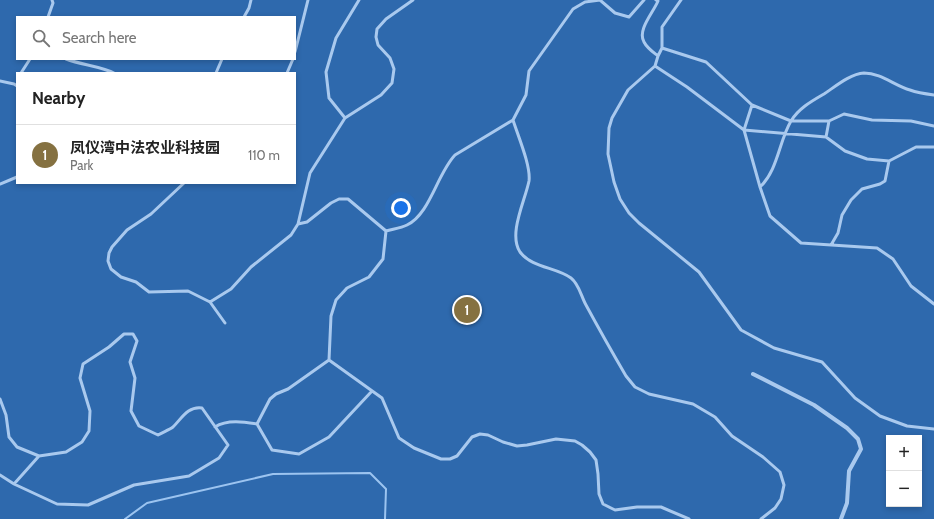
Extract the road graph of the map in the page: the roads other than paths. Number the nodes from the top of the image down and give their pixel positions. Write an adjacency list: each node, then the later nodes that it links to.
1 (52, 0): 9 (lane)
2 (251, 0): 10 (lane)
3 (308, 0): 11 (lane)
4 (359, 0): 27 (lane)
5 (413, 0): 27 (lane)
6 (644, 0): 28 (lane)
7 (656, 0): 13 (lane)
8 (681, 0): 12 (lane)
9 (48, 16)
10 (245, 16)
11 (296, 48)
12 (662, 48): 13 (lane); 26 (lane)
13 (658, 56): 18 (lane)
14 (29, 60): 19 (lane)
15 (69, 60): 20 (lane)
16 (222, 60): 21 (lane)
17 (293, 60): 22 (lane)
18 (655, 66): 32 (lane); 53 (lane)
19 (22, 72)
20 (112, 72)
21 (216, 72)
22 (287, 72)
23 (0, 81): 24 (lane)
24 (16, 85)
25 (934, 95): 29 (lane)
26 (752, 105): 29 (lane); 32 (lane)
27 (345, 118): 41 (lane)
28 (513, 120): 42 (lane); 58 (lane)
29 (791, 121): 30 (lane); 33 (lane)
30 (829, 121): 31 (lane); 34 (lane)
31 (934, 126)
32 (744, 130): 33 (lane); 40 (lane)
33 (786, 134): 34 (lane); 40 (lane)
34 (826, 137): 36 (lane)
35 (934, 147): 36 (lane)
36 (889, 161): 43 (lane)
37 (16, 177): 38 (lane)
38 (0, 184)
39 (183, 184): 44 (lane)
40 (760, 187): 43 (lane)
41 (298, 224): 42 (lane); 44 (lane)
42 (386, 231): 47 (lane)
43 (831, 245): 45 (lane)
44 (210, 302): 46 (lane)
45 (934, 304)
46 (225, 323)
47 (329, 360): 49 (lane); 51 (lane)
48 (753, 374): 59 (street)
49 (372, 391): 51 (lane); 57 (lane)
50 (0, 400): 54 (lane)
51 (257, 424): 52 (lane)
52 (215, 427): 54 (lane); 56 (lane)
53 (934, 429)
54 (39, 456): 56 (lane)
55 (0, 475): 56 (lane)
56 (14, 484)
57 (689, 519)
58 (761, 519)
59 (841, 519)

